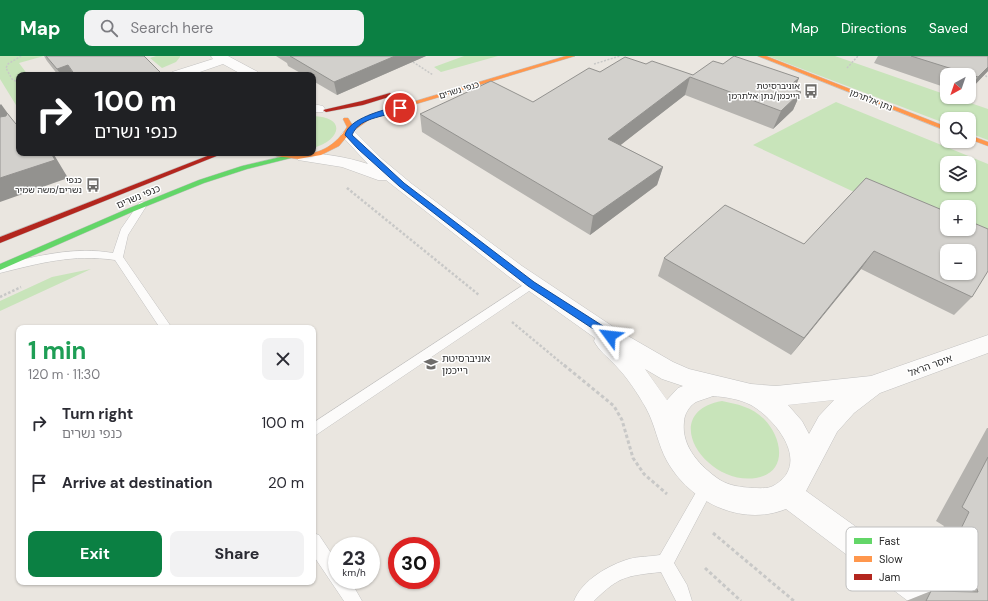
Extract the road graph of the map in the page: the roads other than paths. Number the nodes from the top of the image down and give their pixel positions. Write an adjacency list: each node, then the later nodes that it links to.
1 (572, 56): 10 (street, כנפי נשרים)
2 (757, 57): 9 (street, נתן אלתרמן)
3 (220, 58): 4 (street); 5 (street); 6 (street)
4 (185, 72)
5 (232, 72)
6 (247, 72)
7 (398, 93): 8 (street)
8 (318, 109): 10 (street)
9 (940, 126)
10 (349, 133): 13 (street, כנפי נשרים); 18 (street)
11 (976, 140): 12 (street)
12 (988, 144)
13 (316, 153)
14 (213, 156): 20 (street, כנפי נשרים)
15 (291, 156): 17 (street)
16 (301, 156): 17 (street, כנפי נשרים)
17 (297, 157): 18 (street); 19 (street, כנפי נשרים)
18 (401, 185): 23 (street)
19 (142, 205): 21 (lane); 22 (street, כנפי נשרים)
20 (0, 240)
21 (118, 257): 22 (lane); 25 (lane)
22 (0, 268)
23 (531, 284): 24 (street); 30 (lane)
24 (586, 322): 27 (street); 31 (street)
25 (164, 325)
26 (988, 344): 28 (street, איסר הראל)
27 (713, 386): 29 (street); 31 (street)
28 (872, 386): 29 (street, איסר הראל); 32 (street, איסר הראל)
29 (752, 393): 32 (street)
30 (316, 430)
31 (670, 436): 33 (street)
32 (795, 482): 33 (street); 34 (street)
33 (706, 487): 37 (lane)
34 (847, 527)
35 (316, 545): 36 (lane)
36 (328, 563)
37 (665, 563): 41 (lane); 42 (lane)
38 (346, 589): 40 (lane)
39 (920, 591): 43 (street)
40 (354, 601)
41 (582, 601)
42 (684, 601)
43 (932, 601)

